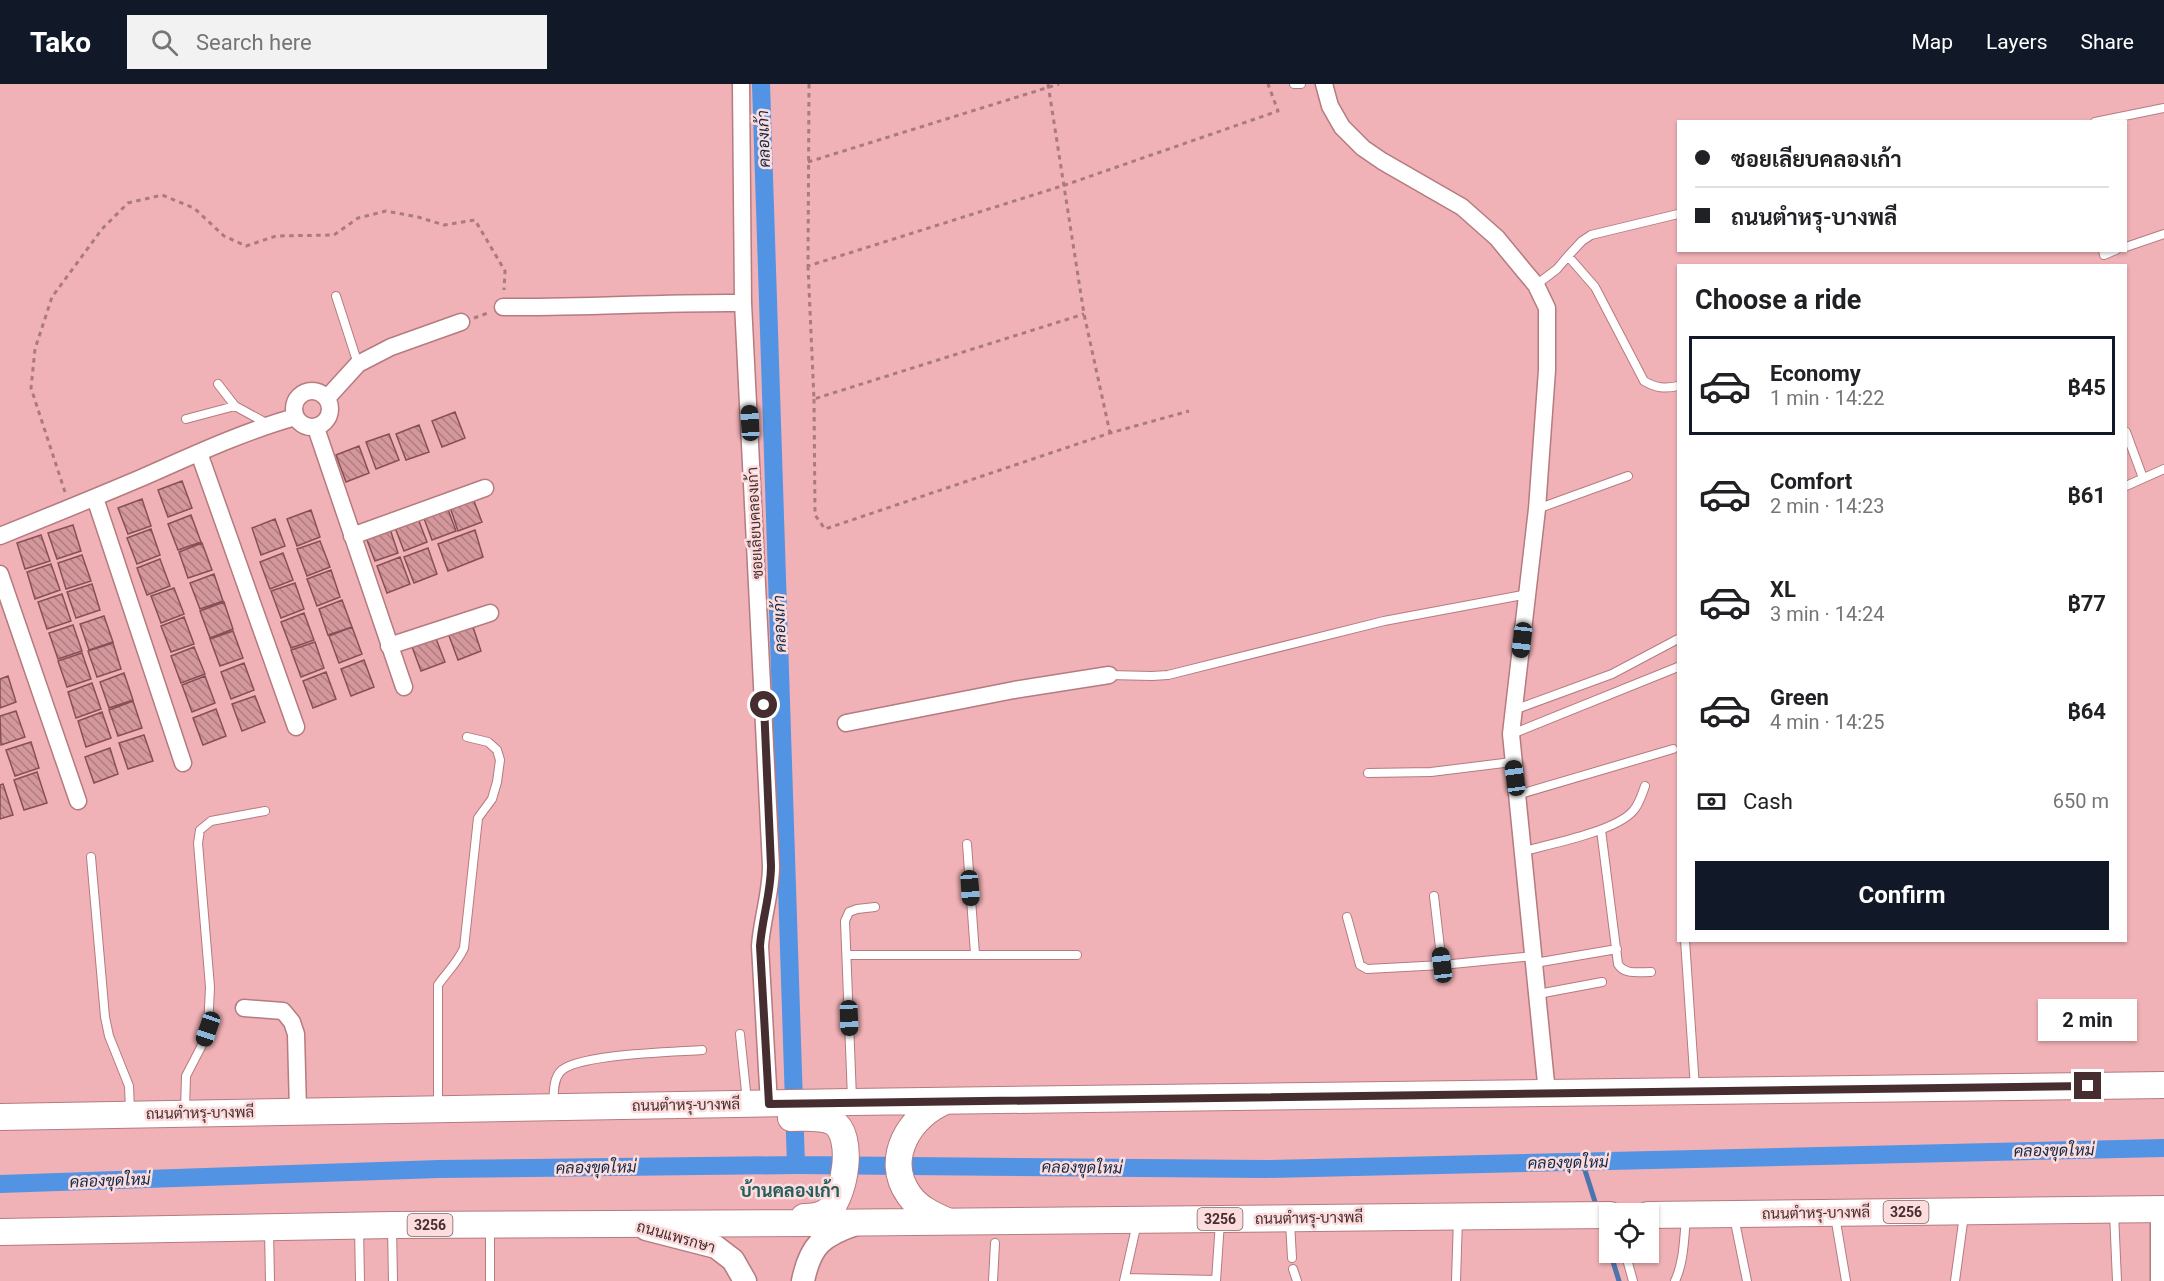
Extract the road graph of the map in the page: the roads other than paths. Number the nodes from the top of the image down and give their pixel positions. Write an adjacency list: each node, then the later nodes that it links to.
1 (741, 84): 13 (street, ซอยเลียบคลองเก้า)
2 (1294, 84): 3 (lane)
3 (1300, 84)
4 (1324, 84): 11 (street)
5 (2164, 108): 6 (lane)
6 (2105, 120)
7 (1677, 214): 10 (lane)
8 (2164, 234): 9 (lane)
9 (2127, 247)
10 (1568, 256): 11 (lane); 18 (lane)
11 (1536, 285): 33 (street)
12 (336, 296): 16 (lane)
13 (743, 303): 14 (street); 84 (street, ซอยเลียบคลองเก้า)
14 (503, 307)
15 (461, 322): 16 (street)
16 (358, 364): 19 (street)
17 (218, 384): 20 (lane)
18 (1677, 386)
19 (327, 398): 21 (street); 24 (street)
20 (235, 406): 22 (lane); 23 (lane)
21 (296, 417): 23 (street); 24 (street)
22 (186, 419)
23 (270, 424): 26 (street)
24 (316, 428): 35 (street)
25 (2127, 435): 29 (lane)
26 (199, 453): 32 (street); 46 (street)
27 (2164, 469): 29 (lane)
28 (1628, 476): 33 (lane)
29 (2143, 478): 30 (lane)
30 (2127, 486)
31 (486, 488): 35 (street)
32 (95, 498): 34 (street); 51 (street)
33 (1537, 509): 37 (street)
34 (0, 536)
35 (352, 536): 40 (street)
36 (0, 574): 55 (street)
37 (1528, 593): 42 (lane); 44 (street)
38 (490, 613): 40 (street)
39 (1677, 640): 44 (lane)
40 (390, 646): 43 (street)
41 (1677, 667): 47 (lane)
42 (1109, 675): 45 (street)
43 (404, 687)
44 (1513, 711): 47 (street)
45 (846, 723)
46 (296, 728)
47 (1511, 734): 50 (street)
48 (467, 737): 85 (lane)
49 (1673, 749): 54 (lane)
50 (1512, 762): 52 (lane); 54 (street)
51 (183, 763)
52 (1368, 773)
53 (1645, 786): 57 (lane)
54 (1517, 795): 59 (street)
55 (78, 801)
56 (265, 811): 88 (lane)
57 (1601, 830): 59 (lane); 65 (lane)
58 (967, 844): 66 (lane)
59 (1524, 852): 69 (street)
60 (91, 857): 89 (lane)
61 (1434, 896): 70 (lane)
62 (875, 907): 67 (lane)
63 (1347, 917): 70 (lane)
64 (1685, 942): 78 (lane)
65 (1617, 949): 69 (lane); 71 (lane)
66 (975, 954): 67 (lane); 68 (lane)
67 (847, 955): 81 (lane)
68 (1077, 955)
69 (1535, 960): 70 (lane); 73 (street)
70 (1442, 965)
71 (1651, 972)
72 (1602, 982): 73 (lane)
73 (1538, 994): 79 (street)
74 (244, 1008): 87 (street)
75 (740, 1034): 84 (lane)
76 (702, 1050): 83 (lane)
77 (2164, 1085): 78 (main road, ถนนตำหรุ-บางพลี)
78 (1695, 1091): 79 (main road, ถนนตำหรุ-บางพลี)
79 (1547, 1093): 80 (main road, ถนนตำหรุ-บางพลี)
80 (946, 1101): 81 (main road, ถนนตำหรุ-บางพลี); 103 (main road)
81 (852, 1102): 86 (main road, ถนนตำหรุ-บางพลี)
82 (681, 1105): 83 (main road, ถนนตำหรุ-บางพลี); 84 (main road, ถนนตำหรุ-บางพลี); 84 (main road)
83 (553, 1107): 85 (main road, ถนนตำหรุ-บางพลี)
84 (768, 1107): 86 (main road, ถนนตำหรุ-บางพลี)
85 (438, 1109): 87 (main road, ถนนตำหรุ-บางพลี)
86 (815, 1110): 105 (main road)
87 (298, 1111): 88 (main road, ถนนตำหรุ-บางพลี)
88 (184, 1113): 89 (main road, ถนนตำหรุ-บางพลี)
89 (130, 1114): 90 (main road, ถนนตำหรุ-บางพลี)
90 (0, 1117)
91 (2162, 1209): 92 (main road, ถนนตำหรุ-บางพลี / 3256); 133 (street)
92 (2114, 1210): 93 (main road, ถนนตำหรุ-บางพลี / 3256); 132 (lane)
93 (1965, 1211): 94 (main road, ถนนตำหรุ-บางพลี / 3256); 131 (lane)
94 (1834, 1213): 96 (main road, ถนนตำหรุ-บางพลี / 3256); 130 (lane)
95 (1686, 1214): 96 (main road, ถนนตำหรุ-บางพลี / 3256); 98 (main road, ถนนตำหรุ-บางพลี / 3256); 128 (lane)
96 (1733, 1214): 129 (lane)
97 (1599, 1215): 99 (main road, ถนนตำหรุ-บางพลี / 3256)
98 (1659, 1215)
99 (1458, 1216): 100 (main road, ถนนตำหรุ-บางพลี / 3256); 126 (lane)
100 (1290, 1218): 101 (main road, ถนนตำหรุ-บางพลี / 3256); 113 (lane)
101 (1220, 1219): 102 (main road, ถนนตำหรุ-บางพลี / 3256); 117 (lane)
102 (1138, 1220): 103 (main road, ถนนตำหรุ-บางพลี / 3256); 116 (lane)
103 (949, 1222): 104 (main road, ถนนตำหรุ-บางพลี / 3256)
104 (860, 1223): 106 (main road, ถนนตำหรุ-บางพลี / 3256); 123 (main road)
105 (582, 1224): 106 (main road, ถนนตำหรุ-บางพลี / 3256); 108 (main road, ถนนตำหรุ-บางพลี / 3256)
106 (626, 1224): 122 (main road, ถนนแพรกษา)
107 (392, 1225): 108 (main road, ถนนตำหรุ-บางพลี / 3256); 109 (main road, ถนนตำหรุ-บางพลี / 3256); 120 (lane)
108 (490, 1225): 121 (lane)
109 (359, 1226): 110 (main road, ถนนตำหรุ-บางพลี / 3256); 119 (lane)
110 (269, 1227): 111 (main road, ถนนตำหรุ-บางพลี / 3256); 118 (lane)
111 (0, 1232)
112 (995, 1243): 124 (lane)
113 (1292, 1258)
114 (1628, 1263): 127 (lane)
115 (1293, 1269): 125 (lane)
116 (1125, 1280): 117 (lane)
117 (1216, 1280)
118 (270, 1281)
119 (360, 1281)
120 (393, 1281)
121 (490, 1281)
122 (746, 1281)
123 (802, 1281)
124 (993, 1281)
125 (1297, 1281)
126 (1456, 1281)
127 (1633, 1281)
128 (1675, 1281)
129 (1747, 1281)
130 (1846, 1281)
131 (1955, 1281)
132 (2117, 1281)
133 (2159, 1281)

